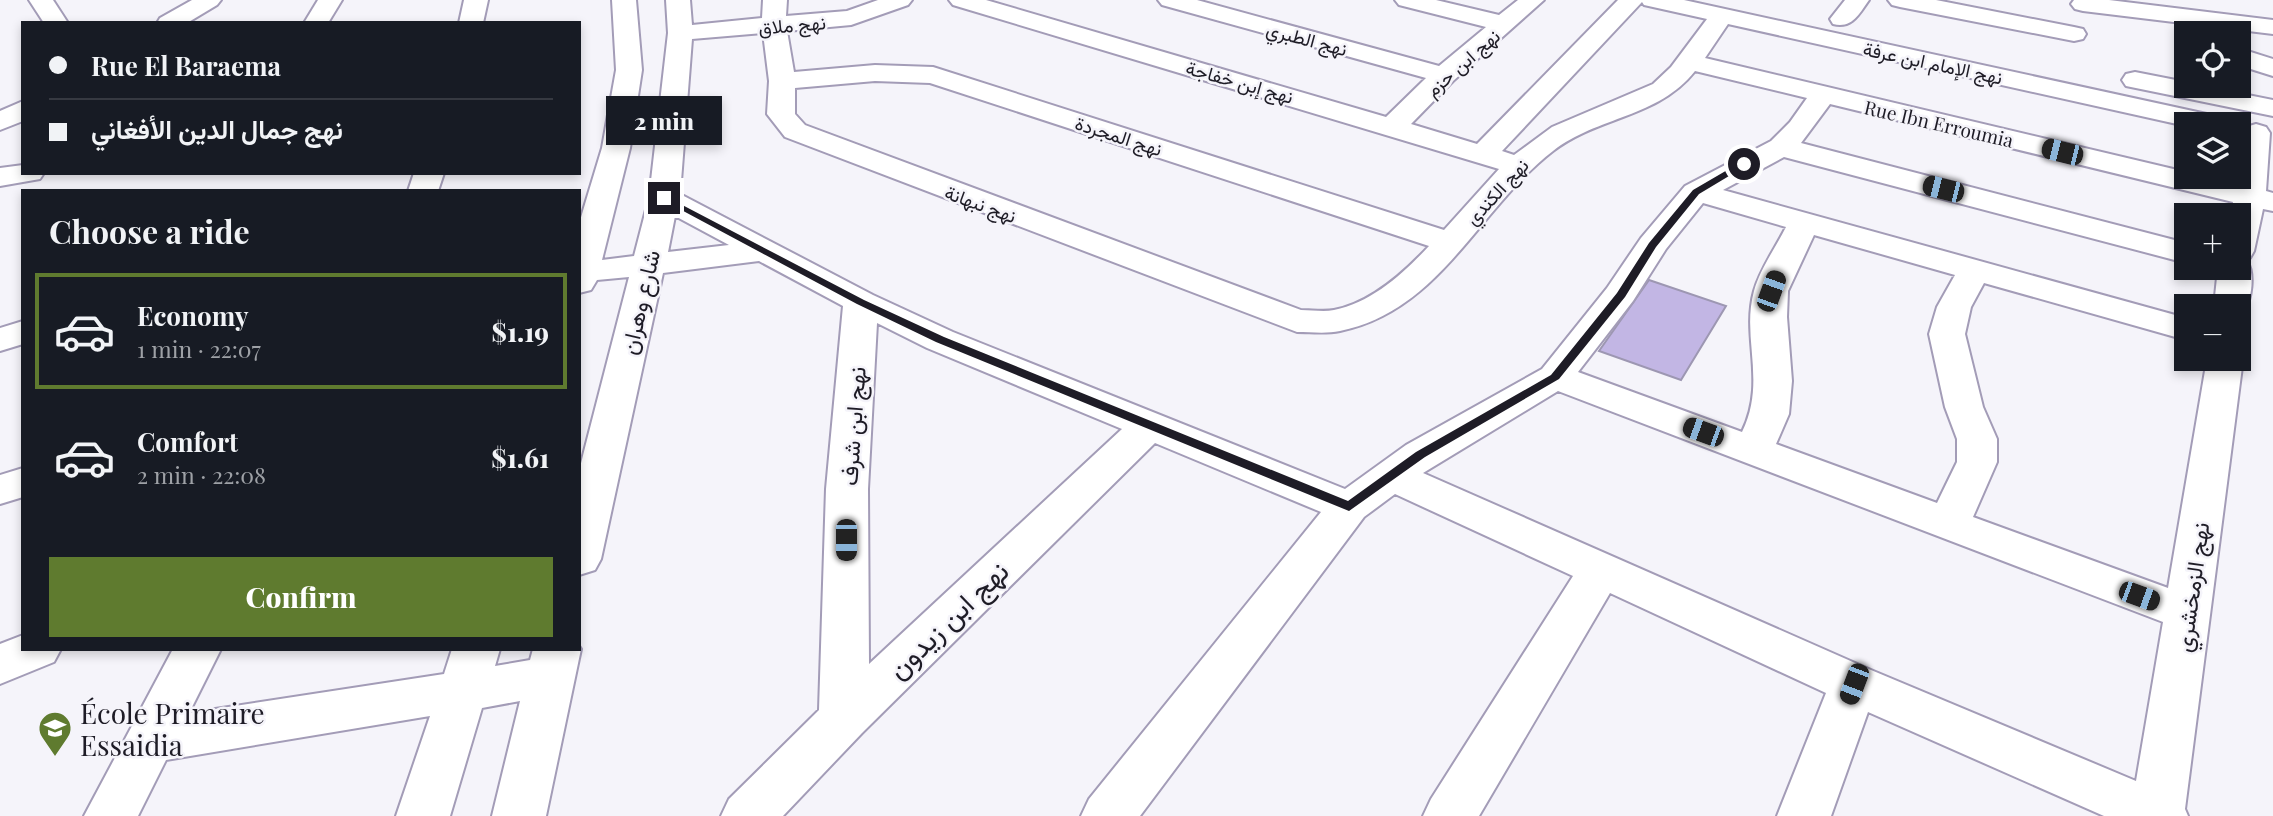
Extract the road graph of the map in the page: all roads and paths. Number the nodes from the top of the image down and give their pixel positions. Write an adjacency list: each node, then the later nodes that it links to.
1 (41, 0): 24 (street)
2 (209, 0): 25 (street)
3 (330, 0): 26 (street)
4 (476, 0): 27 (street)
5 (624, 0): 61 (street)
6 (678, 0): 32 (street, شارع وهران)
7 (900, 0): 21 (street, نهج ملاق)
8 (961, 0): 23 (street, نهج إبن خفاجة)
9 (1057, 0): 23 (street)
10 (1170, 0): 37 (street, نهج الطبري)
11 (1407, 0): 29 (street)
12 (1532, 0): 29 (street, نهج ابن حزم)
13 (1631, 0): 47 (street)
14 (1652, 0): 22 (street, نهج الإمام ابن عرفة)
15 (1750, 0): 19 (street)
16 (1900, 0): 28 (street)
17 (2011, 0): 28 (street)
18 (2115, 9): 20 (street); 28 (street); 31 (street)
19 (1849, 10): 34 (street)
20 (2232, 11): 30 (street); 33 (street)
21 (774, 13): 32 (street, نهج ملاق); 38 (street, نهج نبهانة)
22 (1722, 16): 35 (street, نهج الكندي); 43 (street, نهج الإمام ابن عرفة)
23 (1022, 18): 44 (street, نهج إبن خفاجة)
24 (55, 21)
25 (172, 21)
26 (317, 21)
27 (471, 21)
28 (2078, 21)
29 (1505, 24): 37 (street, نهج ابن حزم)
30 (2273, 27)
31 (2174, 31)
32 (680, 33): 52 (street, شارع وهران)
33 (2273, 38)
34 (1986, 49)
35 (1687, 61): 40 (street, Rue Ibn Erroumia); 48 (street, نهج الكندي)
36 (2106, 74): 39 (street)
37 (1444, 75): 44 (street, نهج ابن حزم)
38 (782, 81): 56 (street, نهج المجردة); 63 (street, نهج نبهانة)
39 (2174, 85)
40 (1822, 95): 46 (street); 53 (street, Rue Ibn Erroumia)
41 (2233, 98): 42 (street)
42 (2273, 108)
43 (2174, 115)
44 (1393, 126): 47 (street, نهج إبن خفاجة)
45 (2256, 133): 53 (street)
46 (1781, 147): 51 (street); 57 (street)
47 (1483, 154): 48 (street, نهج إبن خفاجة)
48 (1518, 164): 56 (street, نهج الكندي)
49 (21, 174): 50 (street)
50 (0, 177)
51 (1696, 192): 55 (street); 68 (street)
52 (664, 198): 58 (street); 59 (street, شارع وهران)
53 (2261, 199): 54 (street)
54 (2251, 222)
55 (1804, 223): 60 (street); 70 (street)
56 (1449, 242): 63 (street, نهج الكندي)
57 (2174, 250)
58 (765, 251): 59 (street); 62 (street)
59 (649, 262): 61 (street); 76 (street, شارع وهران)
60 (1974, 271): 64 (street); 75 (street)
61 (581, 277)
62 (861, 302): 69 (street); 85 (street, نهج ابن شرف)
63 (1297, 321)
64 (2174, 326)
65 (21, 333): 66 (street)
66 (0, 340)
67 (2223, 371): 78 (street, نهج الزمخشري)
68 (1555, 377): 70 (street); 71 (street)
69 (1149, 426): 74 (street); 85 (street, نهج ابن زيدون)
70 (1753, 450): 75 (street)
71 (1392, 476): 74 (street); 77 (street)
72 (21, 483): 73 (street)
73 (0, 490)
74 (1349, 507): 92 (street)
75 (1948, 526): 78 (street)
76 (581, 551)
77 (1600, 571): 84 (street); 93 (street)
78 (2187, 613): 87 (street, نهج الزمخشري)
79 (32, 651): 82 (street)
80 (196, 651): 86 (street)
81 (554, 663): 83 (street); 90 (street)
82 (0, 665)
83 (470, 670): 86 (street); 89 (street)
84 (1854, 684): 87 (street); 94 (street)
85 (844, 718): 91 (street, نهج ابن زيدون)
86 (150, 741): 88 (street)
87 (2159, 815)
88 (111, 816)
89 (423, 816)
90 (519, 816)
91 (748, 816)
92 (1108, 816)
93 (1450, 816)
94 (1804, 816)

